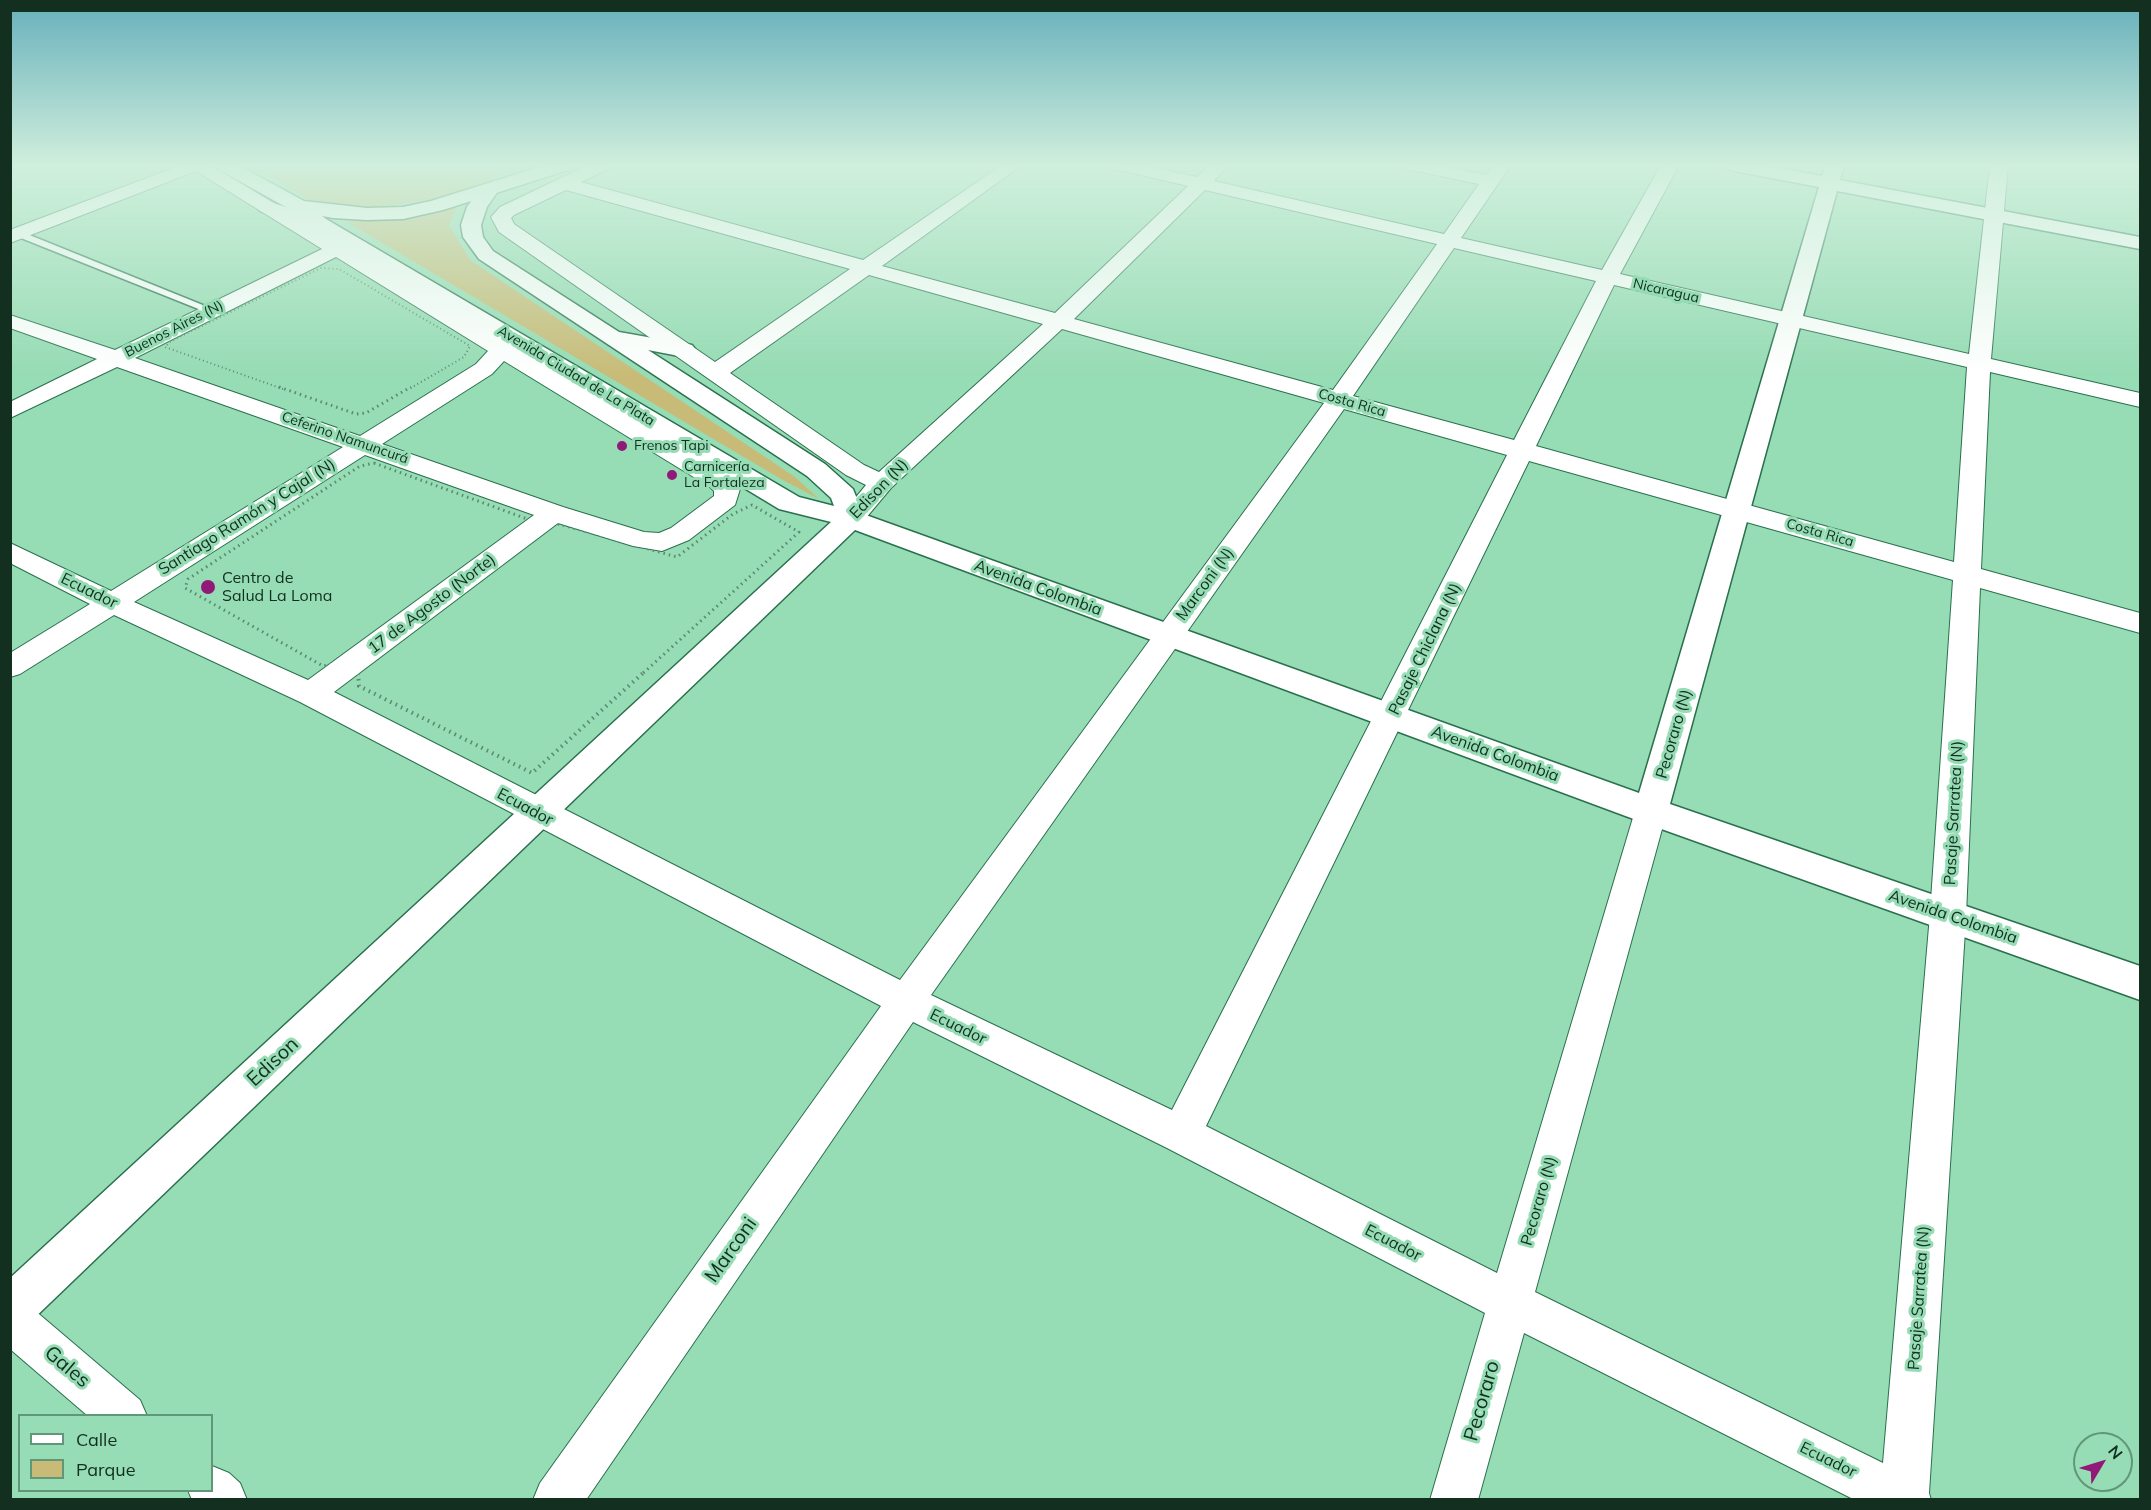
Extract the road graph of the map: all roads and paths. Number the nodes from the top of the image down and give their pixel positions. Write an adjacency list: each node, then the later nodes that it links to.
1 (317, 235): 17 (street, Avenida Ciudad de La Plata)
2 (340, 235): 21 (main road, Avenida Ciudad de La Plata)
3 (473, 235): 25 (main road)
4 (517, 235): 26 (street)
5 (764, 235): 18 (street, Costa Rica)
6 (911, 235): 18 (street)
7 (1148, 235): 22 (street, Edison (N))
8 (1427, 235): 15 (street, Nicaragua)
9 (1450, 235): 15 (street, Marconi (N))
10 (1631, 235): 19 (street, Pasaje Chiclana (N))
11 (1815, 235): 23 (main road, Pecoraro (N))
12 (1992, 235): 30 (street, Pasaje Sarratea (N))
13 (2102, 235): 16 (main road)
14 (15, 236): 20 (lane)
15 (1447, 240): 19 (street, Nicaragua); 32 (street, Marconi (N))
16 (2140, 243)
17 (339, 248): 20 (street, Buenos Aires (N)); 27 (street, Avenida Ciudad de La Plata)
18 (866, 267): 22 (street, Costa Rica); 31 (street)
19 (1608, 278): 23 (street, Nicaragua); 36 (street, Pasaje Chiclana (N))
20 (210, 310): 29 (street, Buenos Aires (N))
21 (481, 319): 27 (main road); 41 (main road, Avenida Ciudad de La Plata)
22 (1060, 320): 32 (street, Costa Rica); 37 (street, Edison (N))
23 (1791, 320): 30 (street, Nicaragua); 39 (main road, Pecoraro (N))
24 (10, 321): 29 (street, Ceferino Namuncurá)
25 (607, 336): 26 (main road); 41 (main road)
26 (684, 350): 31 (street)
27 (500, 351): 35 (street, Santiago Ramón y Cajal (N)); 42 (street, Avenida Ciudad de La Plata)
28 (464, 357): 28 (path)
29 (116, 358): 34 (street, Buenos Aires (N)); 35 (street, Ceferino Namuncurá)
30 (1979, 363): 33 (street, Nicaragua); 44 (street, Pasaje Sarratea (N))
31 (716, 372): 37 (street)
32 (1338, 400): 36 (street, Costa Rica); 47 (street, Marconi (N))
33 (2140, 400)
34 (10, 411)
35 (363, 444): 40 (street, Ceferino Namuncurá); 45 (street, Santiago Ramón y Cajal (N))
36 (1523, 451): 39 (street, Costa Rica); 50 (street, Pasaje Chiclana (N))
37 (882, 483): 41 (street, Edison (N))
38 (752, 505): 40 (path)
39 (1739, 510): 44 (street, Costa Rica); 51 (main road, Pecoraro (N))
40 (548, 519): 40 (path); 42 (street, Ceferino Namuncurá); 49 (street, 17 de Agosto (Norte))
41 (851, 519): 47 (main road, Avenida Colombia); 52 (main road, Edison (N))
42 (680, 534)
43 (10, 552): 45 (street, Ecuador)
44 (1967, 575): 46 (street, Costa Rica); 53 (street, Pasaje Sarratea (N))
45 (112, 603): 48 (street, Santiago Ramón y Cajal (N)); 49 (street, Ecuador)
46 (2140, 623)
47 (1168, 636): 50 (main road, Avenida Colombia); 55 (street, Marconi (N))
48 (10, 667)
49 (311, 694): 52 (street, Ecuador)
50 (1391, 716): 51 (main road, Avenida Colombia); 56 (street, Pasaje Chiclana (N))
51 (1652, 811): 53 (main road, Avenida Colombia); 57 (street, Pecoraro (N))
52 (536, 813): 55 (street, Ecuador); 58 (main road, Edison)
53 (1948, 915): 54 (main road, Avenida Colombia); 61 (street, Pasaje Sarratea (N))
54 (2140, 983)
55 (906, 1001): 56 (street, Ecuador); 62 (street, Marconi)
56 (1181, 1134): 57 (street, Ecuador)
57 (1509, 1302): 61 (street, Ecuador); 63 (street, Pecoraro)
58 (10, 1310)
59 (10, 1319): 60 (street, Gales)
60 (122, 1414)
61 (1906, 1499)
62 (557, 1500)
63 (1454, 1500)

